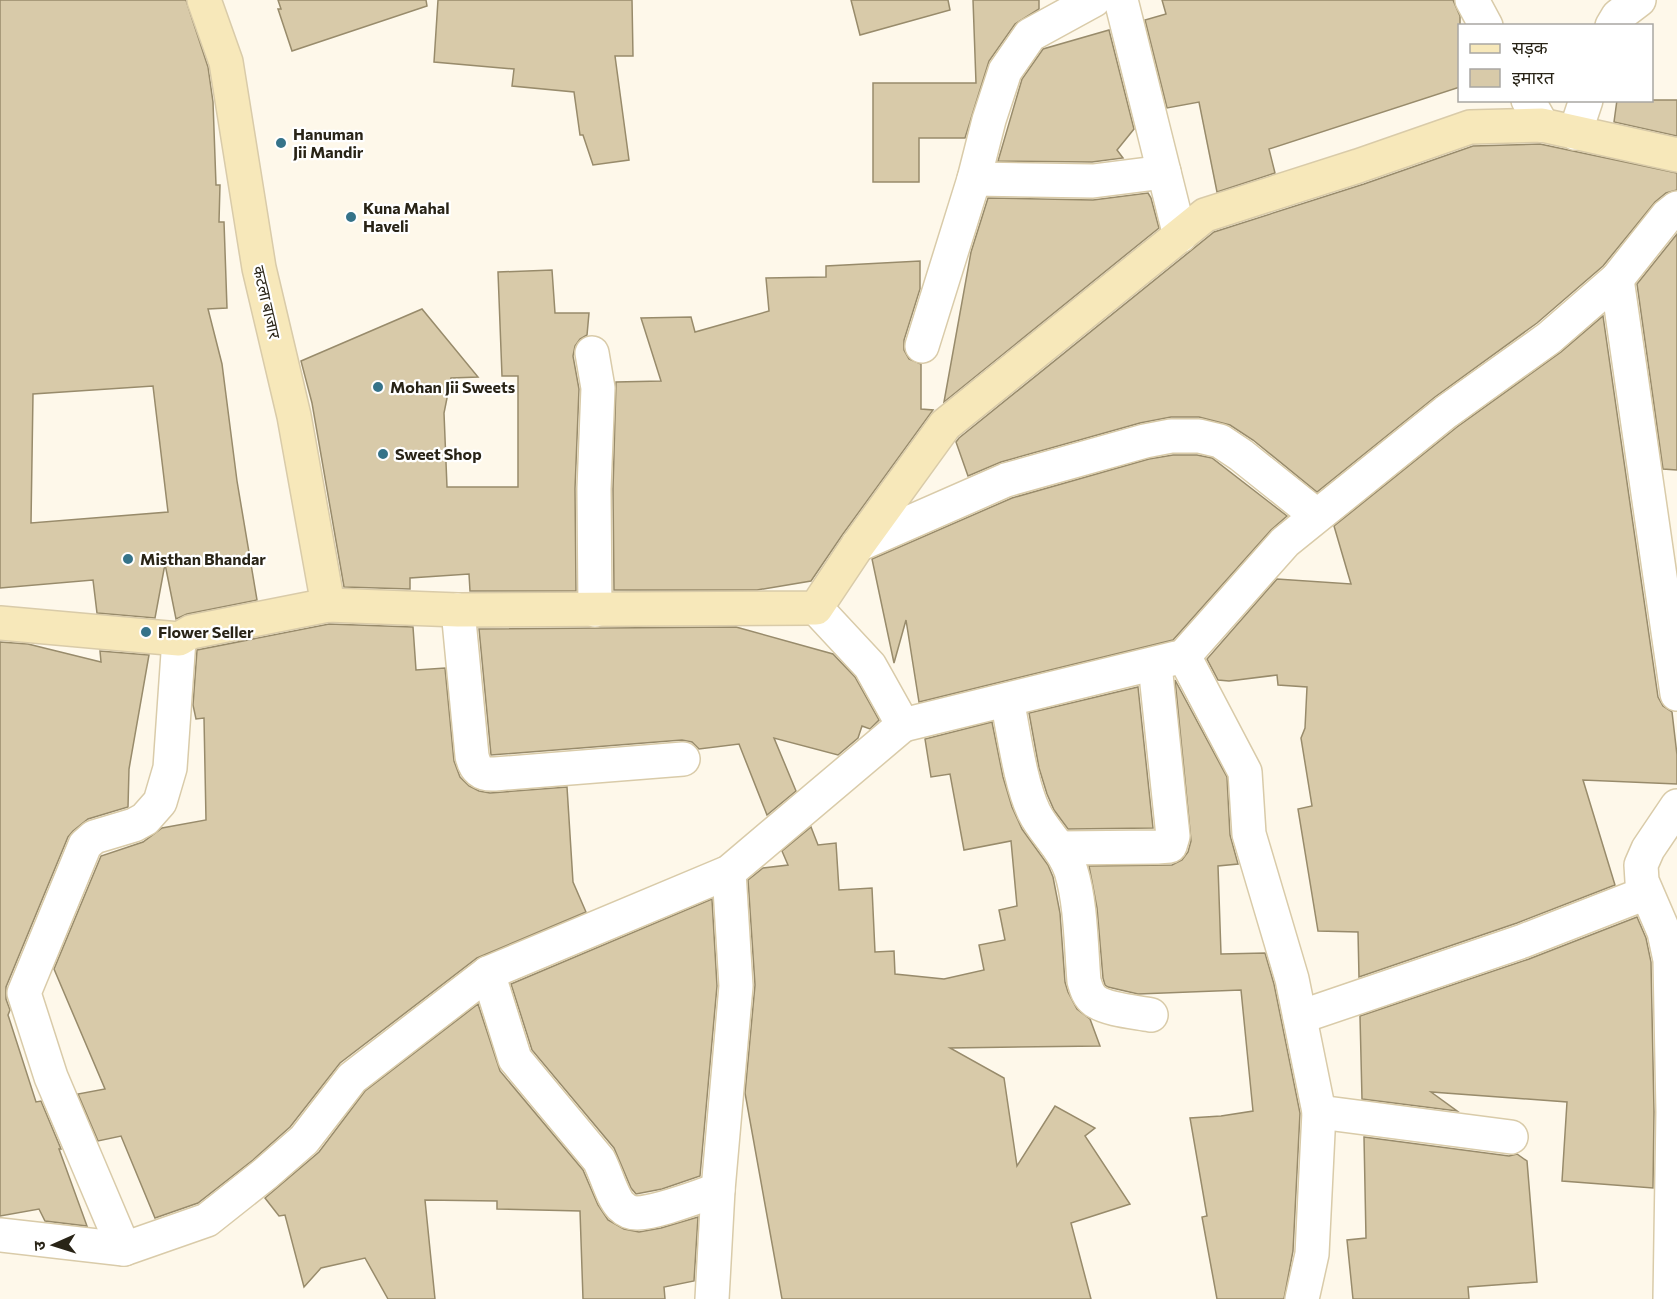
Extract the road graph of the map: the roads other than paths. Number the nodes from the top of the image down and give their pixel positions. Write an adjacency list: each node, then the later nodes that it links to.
1 (204, 0): 21 (street, कटला बाजार)
2 (1094, 0): 13 (street)
3 (1121, 0): 12 (street)
4 (1472, 0): 6 (street)
5 (1639, 0): 7 (street)
6 (1485, 24)
7 (1613, 24)
8 (1585, 102): 10 (street)
9 (1535, 113): 10 (street); 15 (street)
10 (1575, 133): 11 (street)
11 (1677, 155)
12 (1164, 172): 13 (street); 15 (street)
13 (974, 179): 17 (street)
14 (1677, 208): 16 (street)
15 (1180, 236): 20 (street)
16 (1617, 279): 19 (street); 28 (street)
17 (922, 346)
18 (592, 353): 24 (street)
19 (1317, 515): 20 (street); 27 (street)
20 (858, 546): 22 (street)
21 (328, 605): 23 (street); 26 (street)
22 (816, 608): 24 (street); 30 (street)
23 (458, 610): 24 (street); 31 (street)
24 (596, 610)
25 (0, 623): 26 (street)
26 (179, 639): 37 (street)
27 (1169, 660): 29 (street); 33 (street); 39 (street)
28 (1677, 694)
29 (1006, 700): 30 (street); 33 (street)
30 (903, 725): 34 (street)
31 (683, 759)
32 (1677, 806): 35 (street)
33 (1060, 848): 38 (street)
34 (729, 872): 36 (street); 43 (street)
35 (1646, 893): 39 (street); 41 (street)
36 (488, 973): 43 (street); 45 (street)
37 (12, 998): 45 (street)
38 (1151, 1015)
39 (1300, 1017): 40 (street)
40 (1319, 1112): 42 (street); 47 (street)
41 (1675, 1112): 48 (street)
42 (1510, 1137)
43 (718, 1190): 46 (street)
44 (0, 1235): 45 (street)
45 (124, 1249)
46 (712, 1299)
47 (1302, 1299)
48 (1670, 1299)

